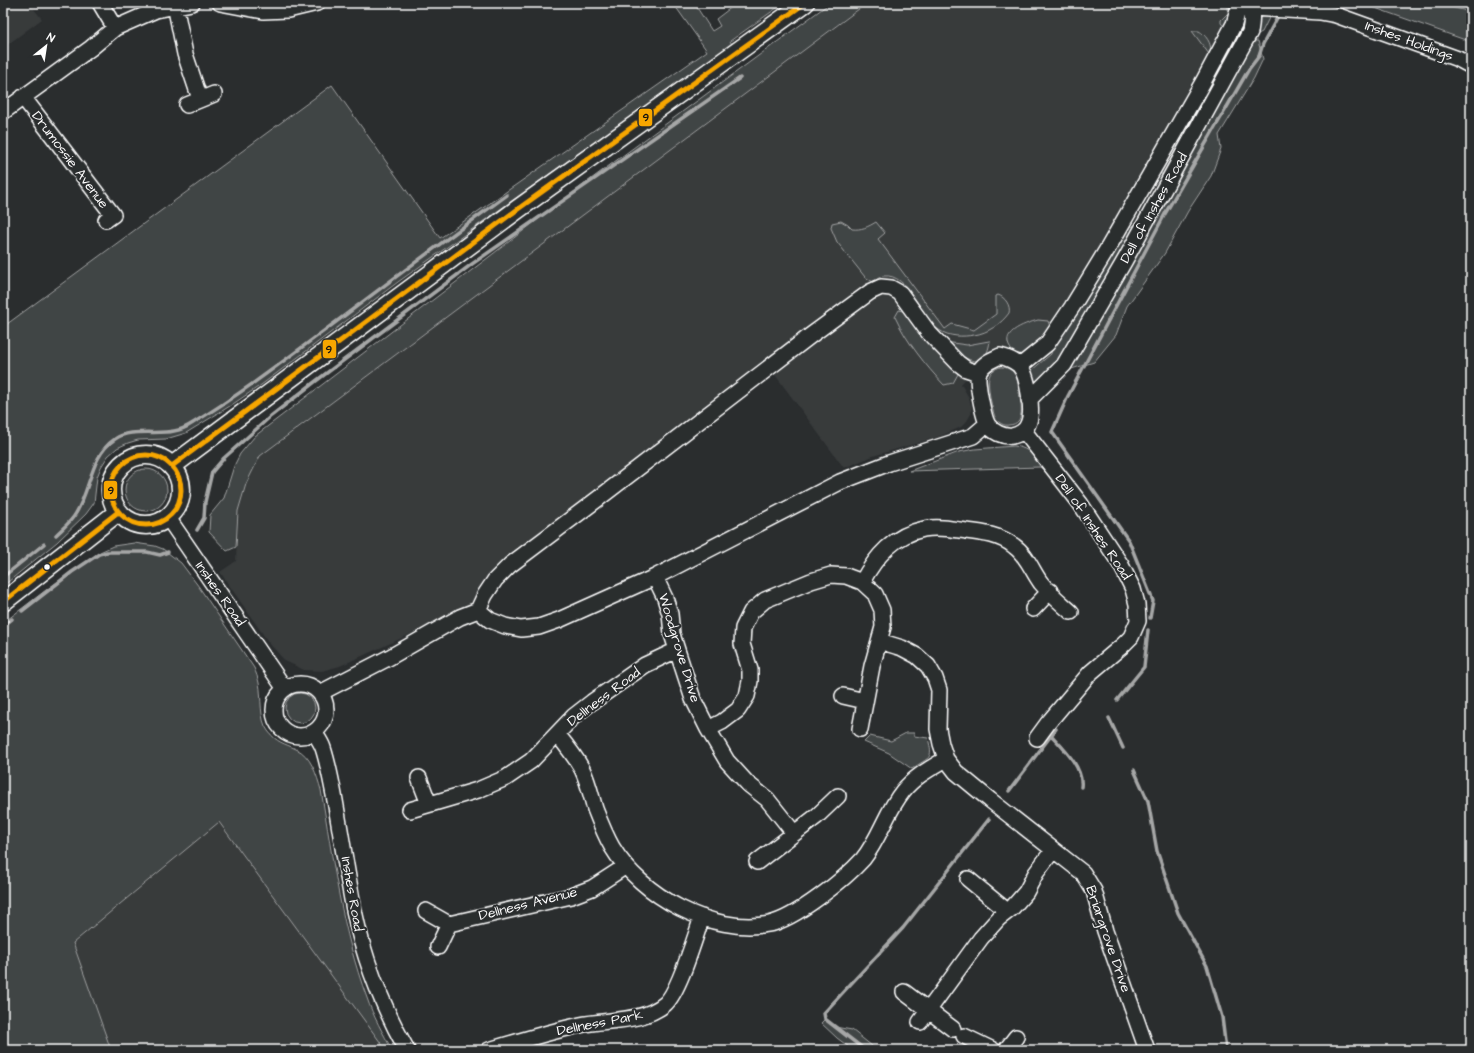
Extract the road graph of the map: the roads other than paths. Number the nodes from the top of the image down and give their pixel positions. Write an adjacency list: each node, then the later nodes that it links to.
1 (100, 3): 9 (street)
2 (192, 3): 6 (street, Drumossie Avenue)
3 (220, 3): 7 (street)
4 (317, 3): 7 (street)
5 (805, 3): 20 (main road)
6 (175, 5): 9 (street, Drumossie Avenue); 11 (street)
7 (243, 5)
8 (1247, 5): 10 (street, Inshes Holdings); 15 (street, Dell of Inshes Road); 17 (street, Dell of Inshes Road)
9 (115, 28): 12 (street, Drumossie Avenue)
10 (1471, 66)
11 (214, 94)
12 (23, 97): 13 (street, Drumossie Avenue); 14 (street, Drumossie Avenue)
13 (3, 112)
14 (106, 220)
15 (1020, 366): 16 (street); 17 (street)
16 (978, 373): 18 (street); 28 (street)
17 (1029, 400): 19 (street)
18 (987, 424): 19 (street); 23 (street)
19 (1024, 431): 40 (street, Dell of Inshes Road)
20 (172, 466): 21 (main road); 22 (main road)
21 (118, 512): 22 (main road); 26 (main road)
22 (168, 518): 32 (street, Inshes Road)
23 (655, 576): 28 (street); 31 (street, Woodgrove Drive)
24 (862, 582): 25 (street); 30 (street); 36 (street)
25 (1050, 591): 27 (street); 29 (street)
26 (3, 602)
27 (1033, 609)
28 (478, 610): 33 (street)
29 (1071, 612)
30 (879, 641): 35 (street); 41 (street)
31 (676, 650): 36 (street, Woodgrove Drive); 39 (street, Dellness Road)
32 (285, 689): 33 (street); 38 (street)
33 (320, 693): 38 (street)
34 (843, 696): 35 (street)
35 (865, 701): 37 (street)
36 (708, 729): 46 (street, Woodgrove Drive)
37 (860, 729)
38 (314, 732): 60 (street, Inshes Road)
39 (557, 734): 44 (street); 49 (street, Dellness Road)
40 (1037, 738)
41 (946, 759): 47 (street, Briargrove Drive); 53 (street, Dellness Road)
42 (419, 778): 44 (street)
43 (838, 796): 46 (street)
44 (429, 804): 45 (street)
45 (410, 810)
46 (794, 833): 48 (street)
47 (1053, 850): 52 (street); 64 (street, Briargrove Drive)
48 (757, 862)
49 (626, 866): 53 (street, Dellness Road); 54 (street, Dellness Avenue)
50 (968, 879): 52 (street)
51 (426, 911): 54 (street)
52 (1007, 911): 57 (street)
53 (702, 917): 59 (street, Dellness Park)
54 (449, 924): 55 (street)
55 (438, 947)
56 (904, 992): 57 (street)
57 (924, 1016): 62 (street)
58 (1016, 1037): 63 (street)
59 (512, 1047): 61 (street, Dellness Park)
60 (407, 1050)
61 (489, 1050)
62 (993, 1050)
63 (1006, 1050)
64 (1147, 1050)

